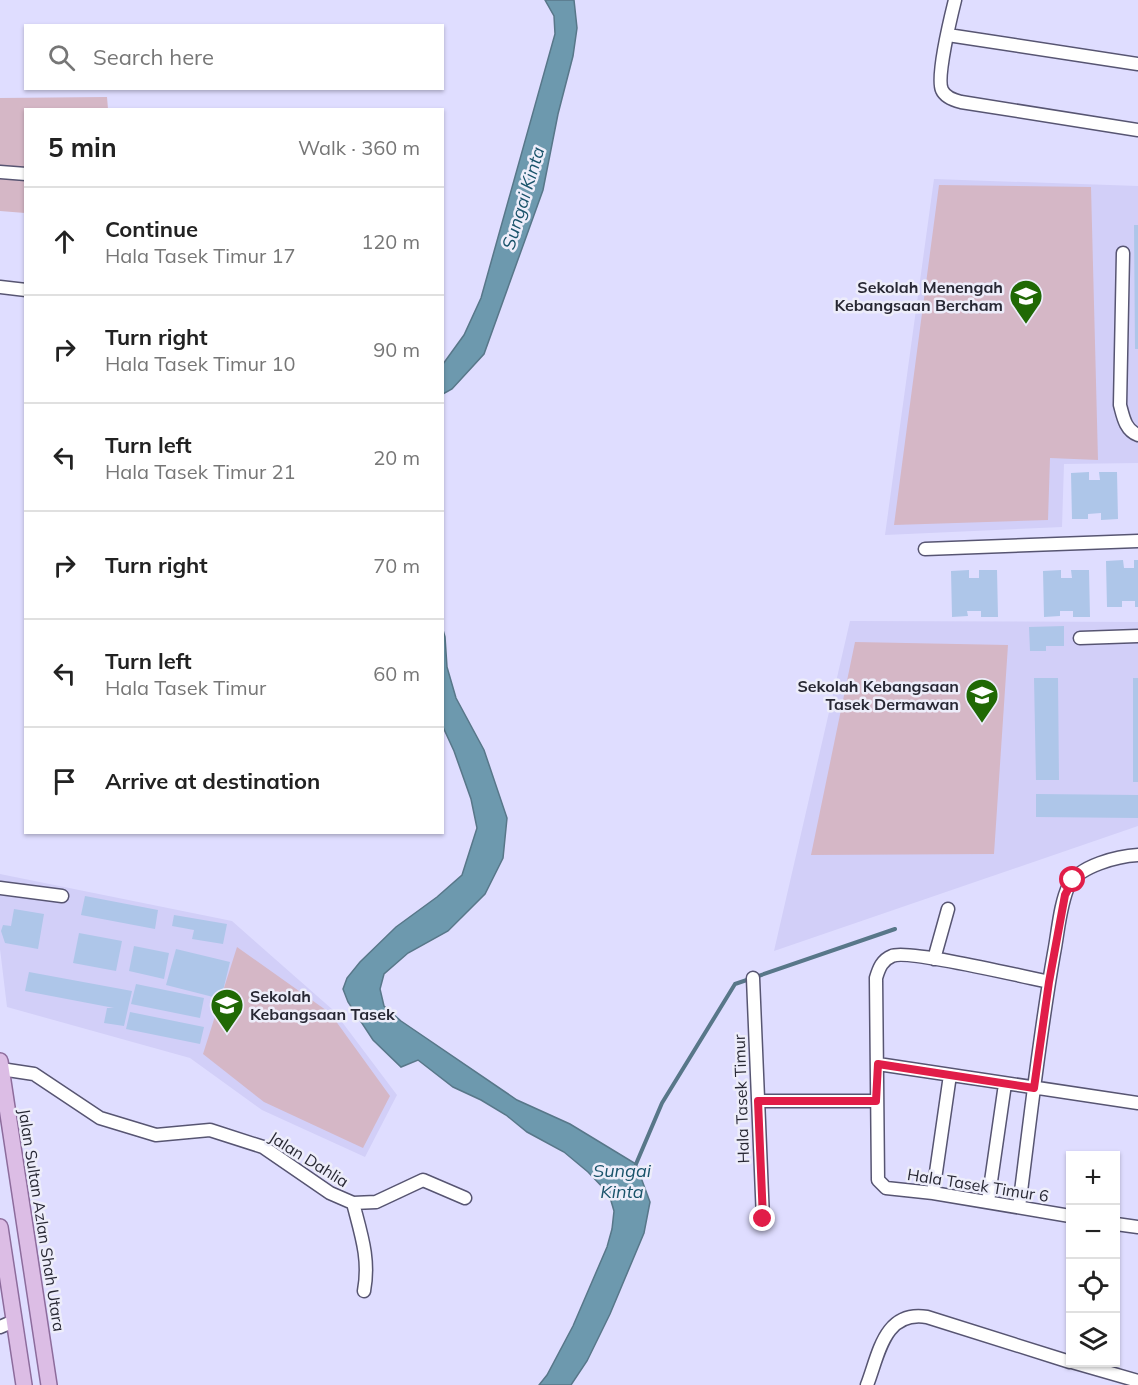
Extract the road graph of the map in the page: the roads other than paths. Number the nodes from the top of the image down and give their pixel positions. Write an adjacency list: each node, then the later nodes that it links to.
1 (955, 0): 2 (street)
2 (948, 35): 3 (street); 4 (street)
3 (1138, 64)
4 (1138, 130)
5 (0, 172): 6 (street)
6 (24, 174)
7 (1123, 253): 10 (street)
8 (0, 287): 9 (street)
9 (24, 290)
10 (1138, 435)
11 (1138, 541): 12 (street)
12 (925, 549)
13 (1138, 636): 14 (street)
14 (1080, 638)
15 (1138, 855): 21 (street)
16 (0, 888): 17 (street)
17 (62, 896)
18 (948, 909): 19 (street)
19 (934, 958): 21 (street); 22 (street)
20 (753, 978): 27 (street, Hala Tasek Timur)
21 (1049, 982): 26 (street)
22 (878, 1064): 24 (street); 28 (street)
23 (1, 1065): 33 (street, Jalan Dahlia); 46 (main road, Jalan Sultan Azlan Shah Utara)
24 (950, 1075): 25 (street); 30 (street)
25 (1005, 1084): 26 (street); 32 (street)
26 (1034, 1088): 29 (street); 34 (street)
27 (758, 1101): 28 (street); 36 (street, Hala Tasek Timur)
28 (876, 1101): 30 (street, Hala Tasek Timur 6)
29 (1138, 1103)
30 (933, 1193): 32 (street, Hala Tasek Timur 6)
31 (465, 1198): 33 (street, Jalan Dahlia)
32 (988, 1202): 34 (street, Hala Tasek Timur 6)
33 (353, 1203): 40 (street)
34 (1019, 1207): 35 (street, Hala Tasek Timur 6)
35 (1066, 1215)
36 (763, 1219)
37 (1120, 1225): 39 (street)
38 (0, 1227): 41 (main road)
39 (1138, 1227)
40 (364, 1291)
41 (7, 1324): 45 (main road)
42 (1066, 1360): 47 (street)
43 (1089, 1367): 44 (street)
44 (1138, 1381)
45 (24, 1385)
46 (49, 1385)
47 (867, 1385)

